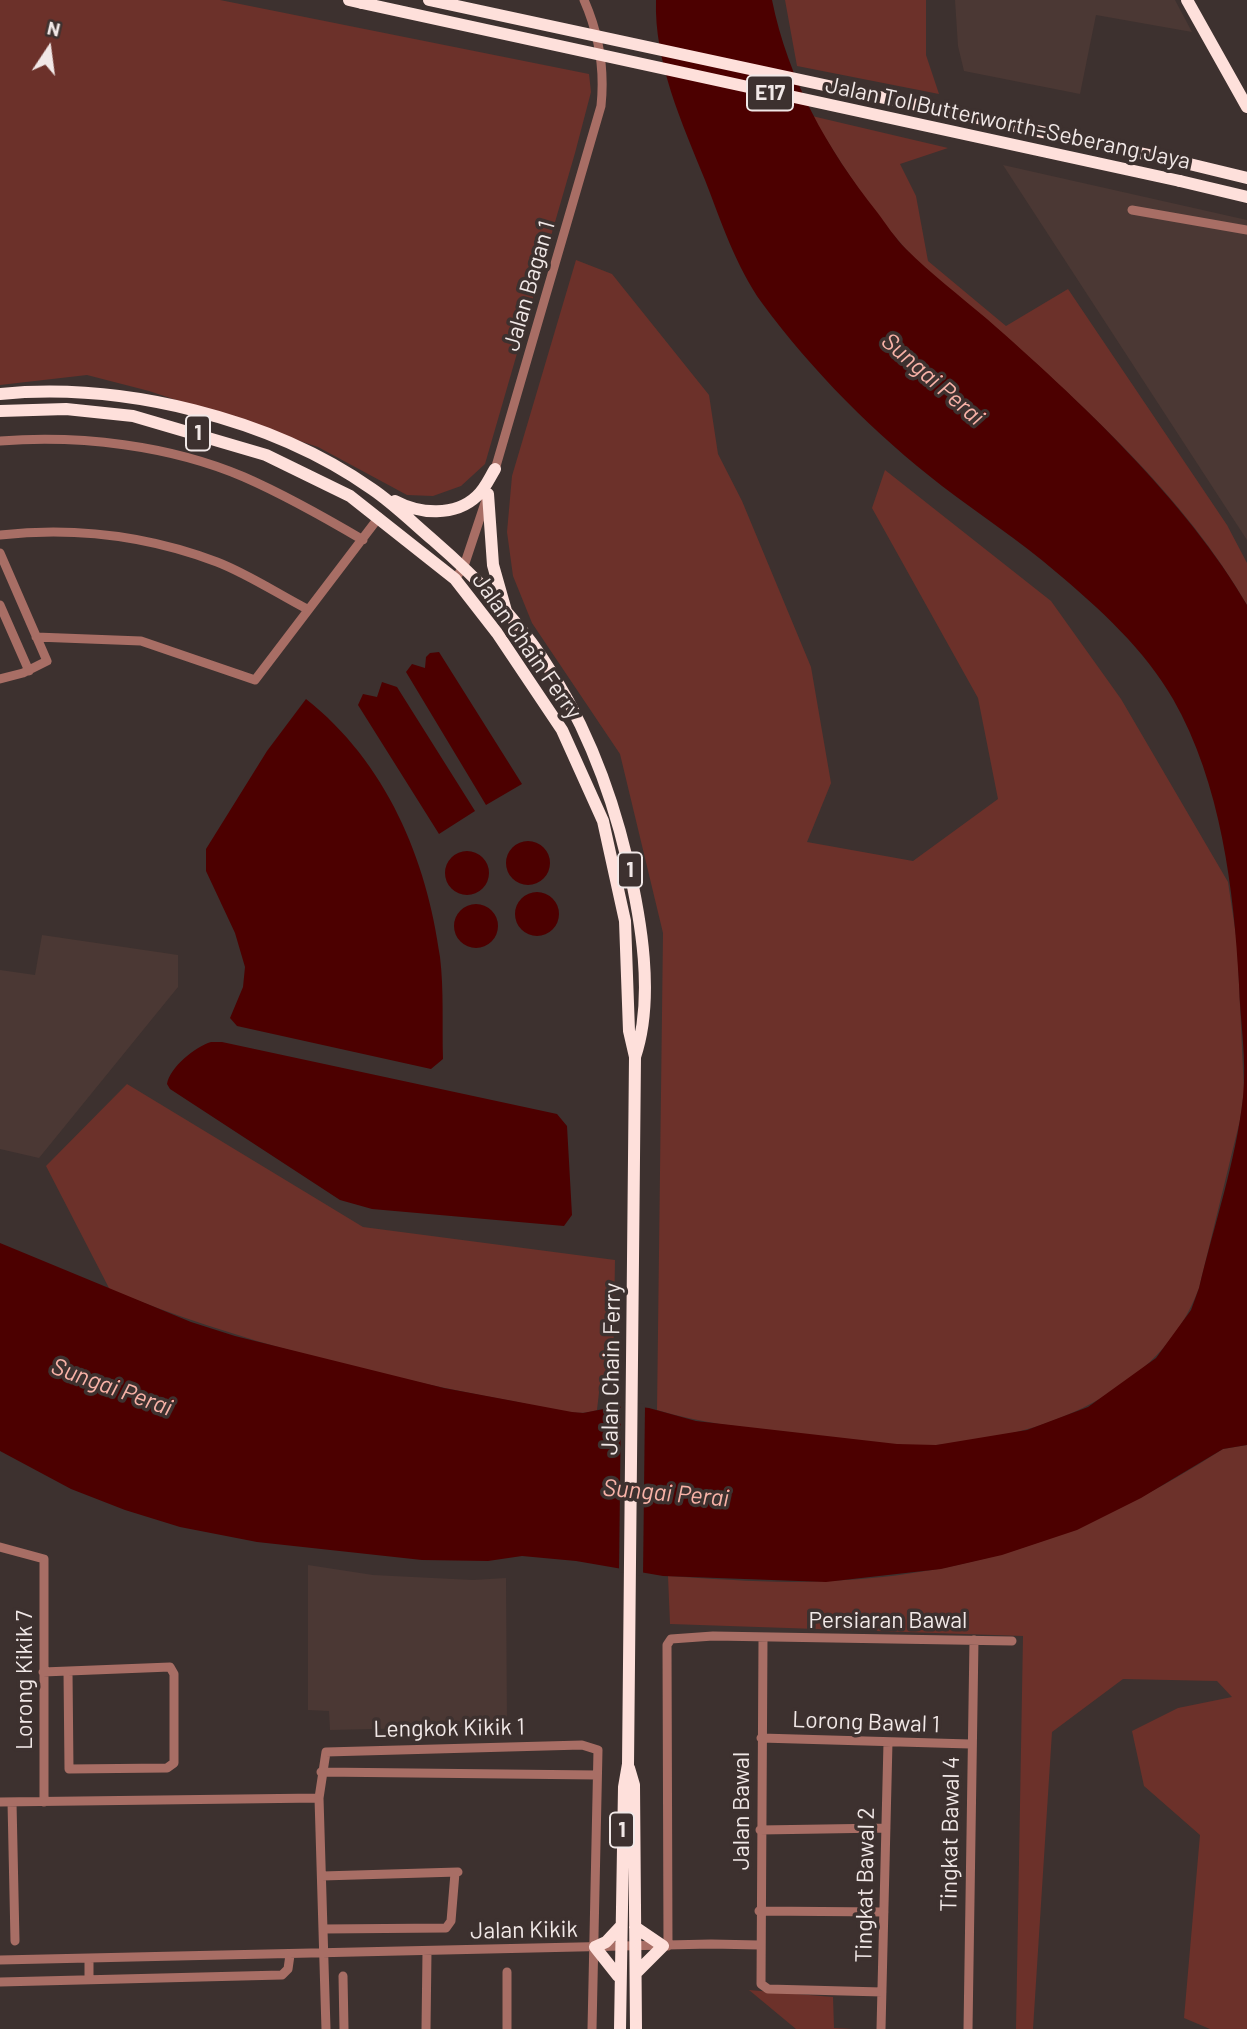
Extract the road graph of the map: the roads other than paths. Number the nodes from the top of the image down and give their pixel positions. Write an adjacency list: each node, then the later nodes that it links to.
1 (429, 0): 6 (highway, Jalan Tol Butterworth–Seberang Jaya / E17, bridge)
2 (584, 0): 13 (street, Jalan Bagan 1)
3 (1187, 0): 5 (highway)
4 (356, 1): 7 (highway, Jalan Tol Butterworth–Seberang Jaya / E17, bridge)
5 (1247, 107)
6 (1247, 178)
7 (1247, 197)
8 (1132, 210): 9 (street)
9 (1247, 230)
10 (0, 394): 14 (highway, Jalan Chain Ferry / 1)
11 (0, 411): 16 (highway, Jalan Chain Ferry / 1)
12 (0, 441): 18 (street)
13 (495, 469): 14 (highway); 15 (street, Jalan Bagan 1)
14 (373, 489): 20 (highway, Jalan Chain Ferry / 1)
15 (488, 494): 20 (street, Jalan Bagan 1); 24 (highway)
16 (379, 517): 18 (street); 21 (highway, Jalan Chain Ferry / 1)
17 (0, 535): 23 (street)
18 (363, 540): 23 (street)
19 (0, 553): 25 (street)
20 (464, 566): 21 (street, Jalan Bagan 1); 24 (highway, Jalan Chain Ferry / 1)
21 (456, 579): 28 (highway, Jalan Chain Ferry / 1)
22 (0, 605): 26 (street)
23 (307, 609): 25 (street)
24 (507, 614): 28 (highway, Jalan Chain Ferry / 1)
25 (36, 637): 26 (street)
26 (29, 670): 27 (street)
27 (0, 679)
28 (635, 1057): 38 (highway, Jalan Chain Ferry / 1)
29 (0, 1547): 33 (street, Lorong Kikik 7)
30 (763, 1639): 31 (street, Persiaran Bawal); 35 (street, Jalan Bawal); 56 (street)
31 (974, 1640): 32 (street, Persiaran Bawal); 37 (street, Tingkat Bawal 4)
32 (1012, 1642)
33 (43, 1672): 34 (street); 44 (street, Lorong Kikik 7)
34 (68, 1672): 34 (street)
35 (761, 1738): 36 (street, Lorong Bawal 1); 46 (street, Jalan Bawal)
36 (888, 1742): 37 (street, Lorong Bawal 1); 45 (street, Tingkat Bawal 2)
37 (970, 1744): 81 (street, Tingkat Bawal 4)
38 (628, 1764): 50 (highway, Jalan Chain Ferry / 1); 51 (highway, Jalan Chain Ferry / 1)
39 (321, 1772): 40 (street, Lengkok Kikik 1); 40 (street, Lengkok Kikik 1); 41 (street)
40 (597, 1775): 57 (street)
41 (319, 1798): 44 (street); 47 (street)
42 (0, 1802): 43 (street)
43 (12, 1802): 44 (street); 53 (street)
44 (44, 1802)
45 (886, 1828): 46 (street); 49 (street, Tingkat Bawal 2)
46 (760, 1830): 48 (street, Jalan Bawal)
47 (322, 1876): 52 (street); 52 (street, Jalan Kikik)
48 (759, 1911): 49 (street); 54 (street, Jalan Bawal)
49 (884, 1912): 72 (street, Tingkat Bawal 2)
50 (620, 1927): 57 (highway); 58 (highway, Jalan Chain Ferry / 1)
51 (635, 1927): 55 (highway, Jalan Chain Ferry / 1); 56 (highway)
52 (324, 1929): 60 (street)
53 (15, 1941)
54 (759, 1945): 56 (street, Jalan Kikik); 72 (street, Jalan Bawal)
55 (636, 1946): 56 (street, Jalan Kikik); 58 (street, Jalan Kikik); 65 (highway, Jalan Chain Ferry / 1)
56 (665, 1946): 65 (highway)
57 (594, 1947): 58 (street, Jalan Kikik); 59 (street, Jalan Kikik); 67 (highway); 77 (street)
58 (619, 1947): 67 (highway, Jalan Chain Ferry / 1)
59 (427, 1952): 60 (street, Jalan Kikik); 75 (street)
60 (324, 1954): 61 (street, Jalan Kikik); 70 (street)
61 (290, 1955): 62 (street, Jalan Kikik); 68 (street)
62 (89, 1958): 63 (street, Jalan Kikik); 68 (street)
63 (0, 1960)
64 (507, 1972): 76 (street)
65 (636, 1973): 79 (highway, Jalan Chain Ferry / 1)
66 (343, 1976): 71 (street)
67 (620, 1979): 78 (highway, Jalan Chain Ferry / 1)
68 (89, 1980): 69 (street)
69 (0, 1982)
70 (326, 1988): 71 (street); 73 (street)
71 (344, 1988): 74 (street)
72 (882, 1992): 80 (street, Tingkat Bawal 2)
73 (326, 2029)
74 (344, 2029)
75 (426, 2029)
76 (507, 2029)
77 (592, 2029)
78 (620, 2029)
79 (636, 2029)
80 (881, 2029)
81 (968, 2029)

